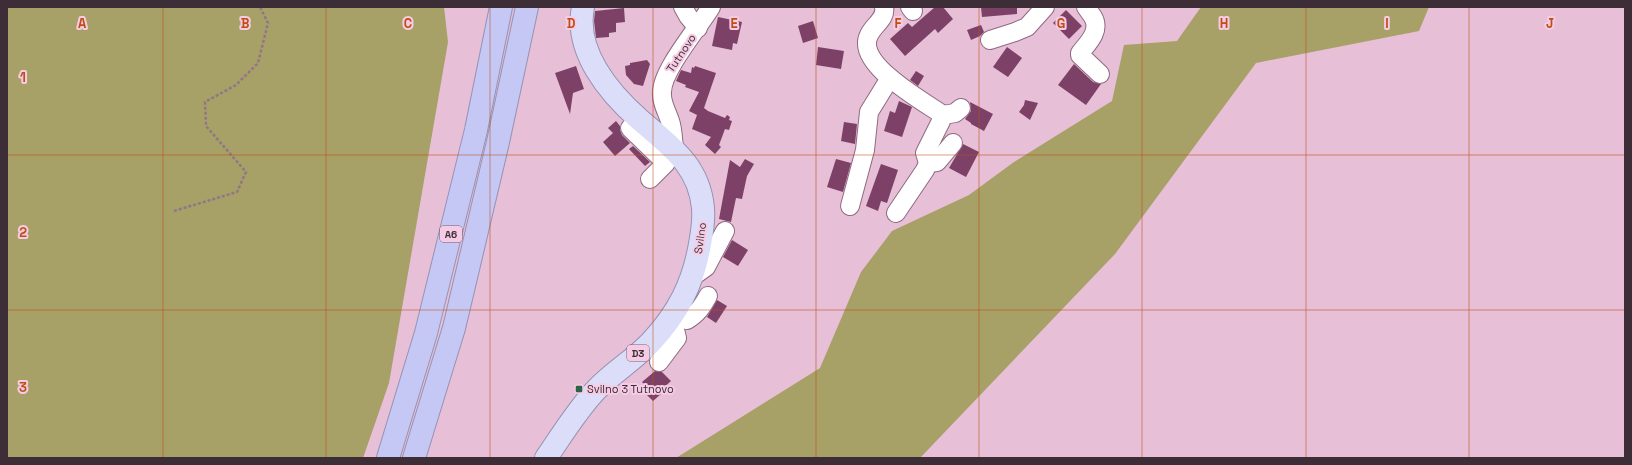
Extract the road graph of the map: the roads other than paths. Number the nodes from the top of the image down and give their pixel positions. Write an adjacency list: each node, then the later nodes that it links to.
1 (501, 7): 27 (highway, A6)
2 (526, 7): 28 (highway, A6)
3 (583, 7): 15 (main road, Svilno / D3)
4 (683, 7): 9 (street)
5 (711, 7): 9 (street, Tutnovo)
6 (1045, 7): 10 (street)
7 (1086, 7): 11 (street)
8 (887, 8): 12 (street)
9 (698, 28): 17 (street, Tutnovo)
10 (990, 40)
11 (1100, 74)
12 (890, 78): 14 (street); 20 (street)
13 (961, 108): 14 (street)
14 (943, 114): 18 (street)
15 (639, 119): 17 (main road, Svilno / D3); 19 (street)
16 (953, 143): 18 (street)
17 (674, 149): 23 (main road, Svilno / D3)
18 (927, 158): 21 (street)
19 (650, 179)
20 (850, 206)
21 (896, 213)
22 (725, 231): 23 (street)
23 (692, 277): 25 (main road, Svilno / D3)
24 (708, 296): 25 (street)
25 (672, 317): 26 (street); 29 (main road, Svilno / D3)
26 (659, 362)
27 (388, 458)
28 (414, 458)
29 (546, 458)

